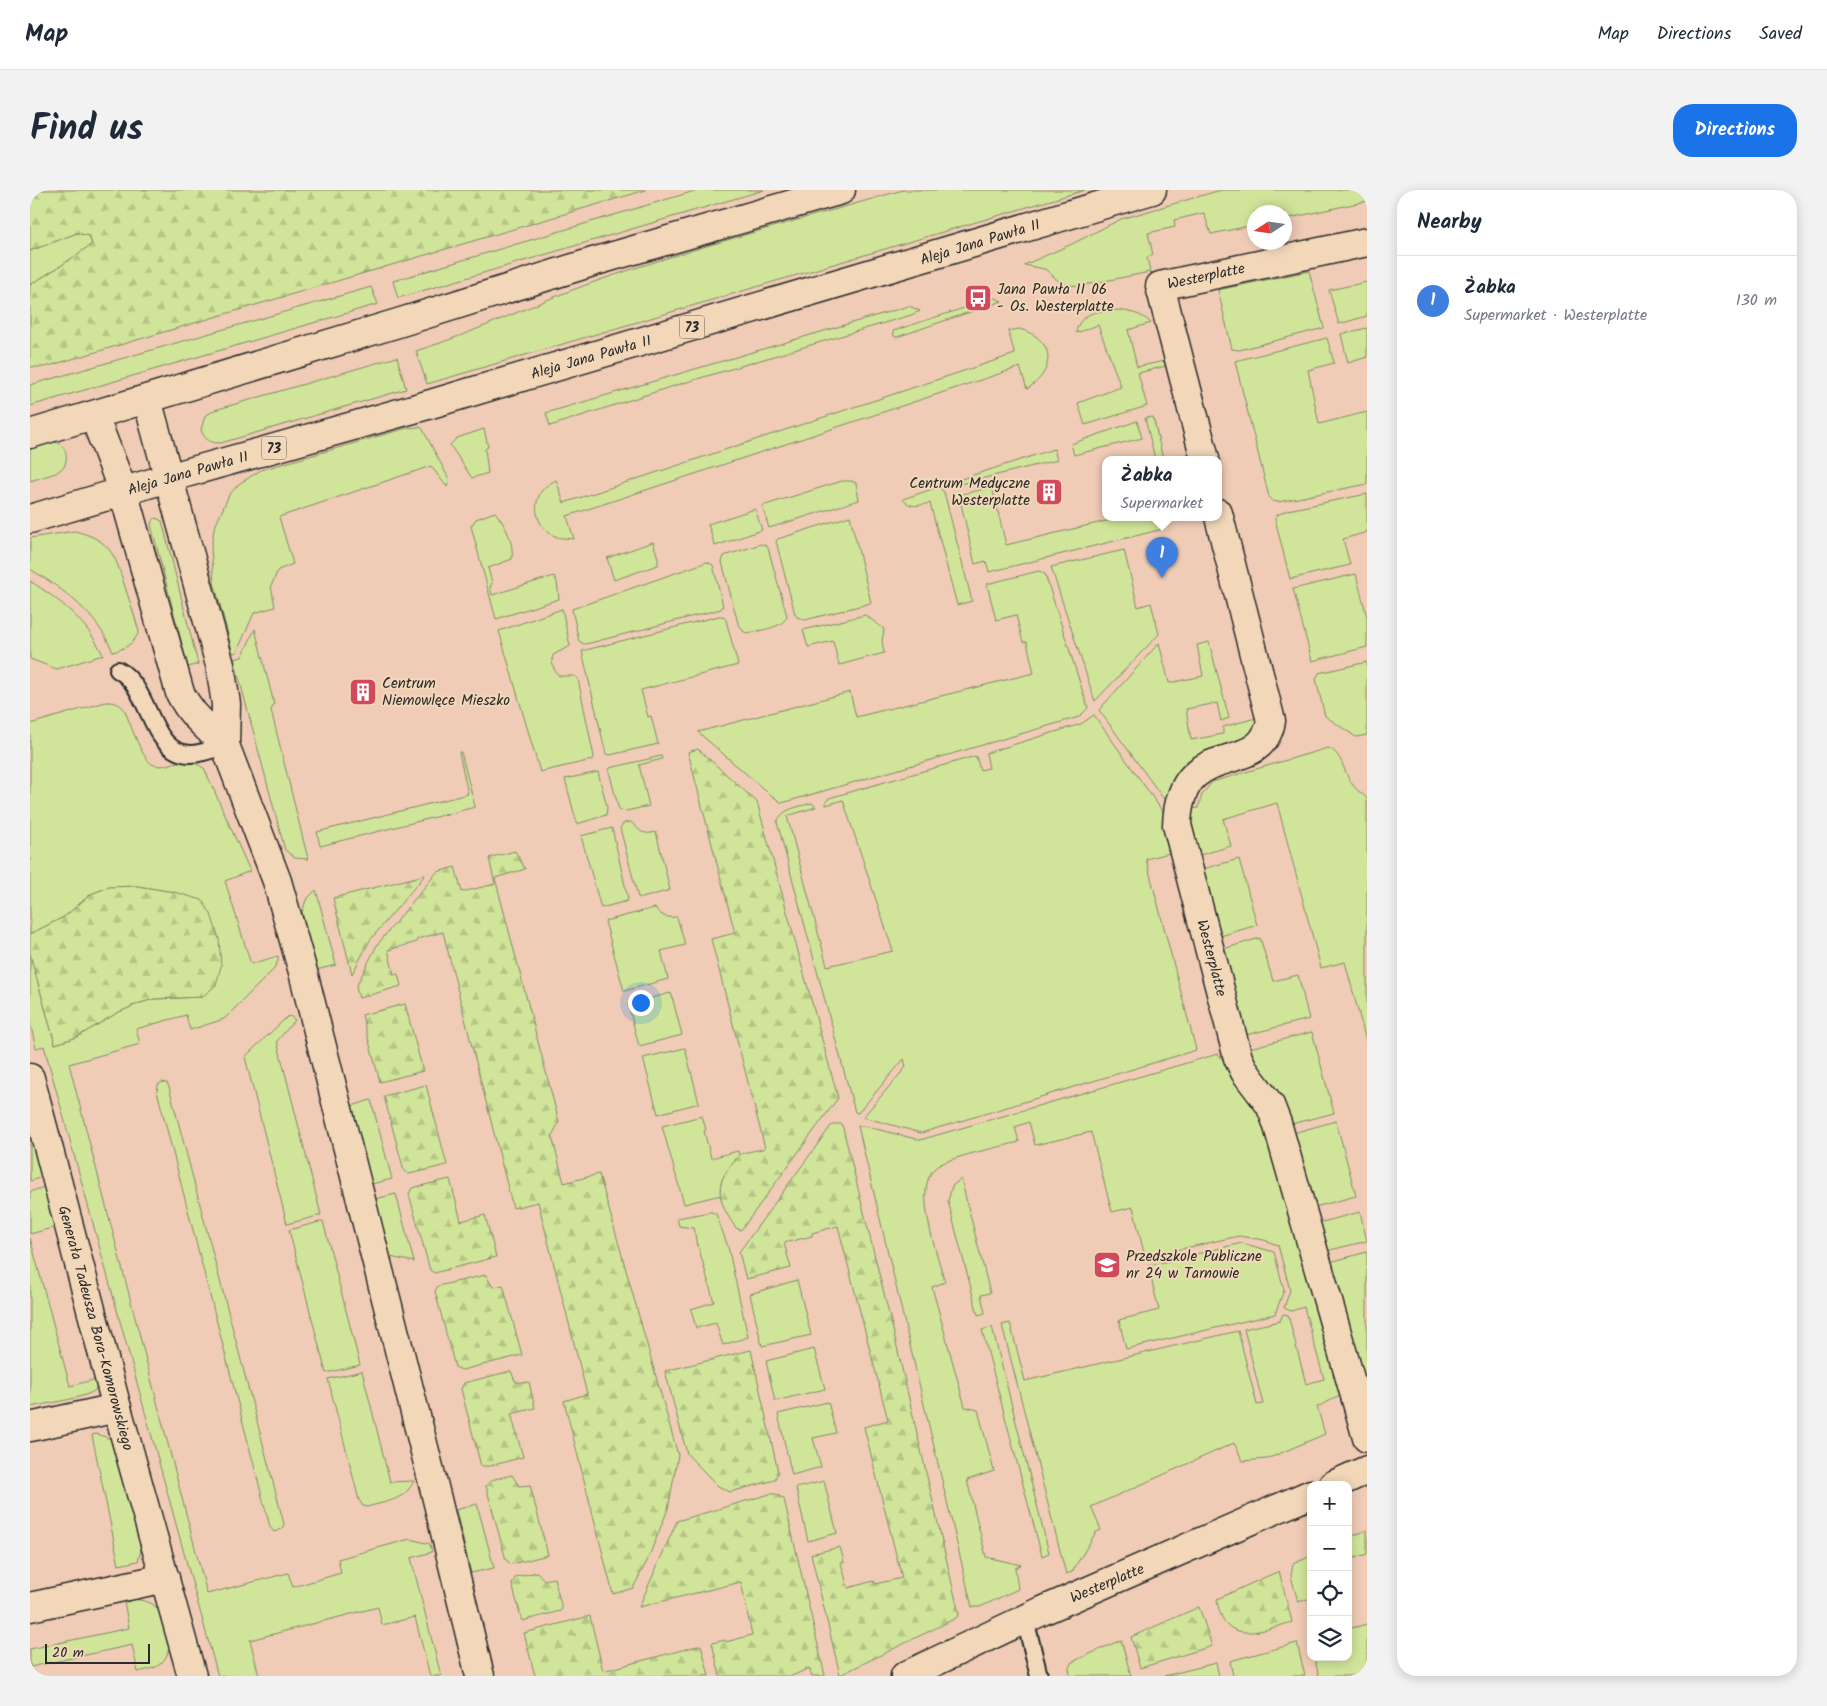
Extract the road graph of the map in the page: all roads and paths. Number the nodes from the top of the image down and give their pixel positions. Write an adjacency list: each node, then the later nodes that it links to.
1 (841, 190): 4 (street)
2 (1152, 190): 8 (street, Aleja Jana Pawła II / 73)
3 (1367, 242): 7 (street, Westerplatte)
4 (147, 399): 5 (street); 8 (street)
5 (94, 416): 6 (street); 9 (street)
6 (30, 434)
7 (1204, 456)
8 (168, 478): 9 (street, Aleja Jana Pawła II / 73); 13 (street)
9 (123, 491): 10 (street, Aleja Jana Pawła II / 73); 13 (street)
10 (30, 519)
11 (1220, 521): 17 (street, Westerplatte)
12 (118, 670): 13 (lane)
13 (225, 745): 25 (street)
14 (30, 1078): 15 (street, Generała Tadeusza Bora-Komorowskiego)
15 (117, 1408): 16 (street); 21 (street, Generała Tadeusza Bora-Komorowskiego)
16 (30, 1427)
17 (1367, 1438)
18 (1367, 1470): 19 (street)
19 (1342, 1481)
20 (1307, 1496): 23 (street, Westerplatte)
21 (165, 1578): 22 (street); 24 (street, Generała Tadeusza Bora-Komorowskiego)
22 (30, 1607)
23 (1024, 1619): 26 (street, Westerplatte); 27 (lane)
24 (187, 1675)
25 (480, 1676)
26 (904, 1676)
27 (1039, 1676)

